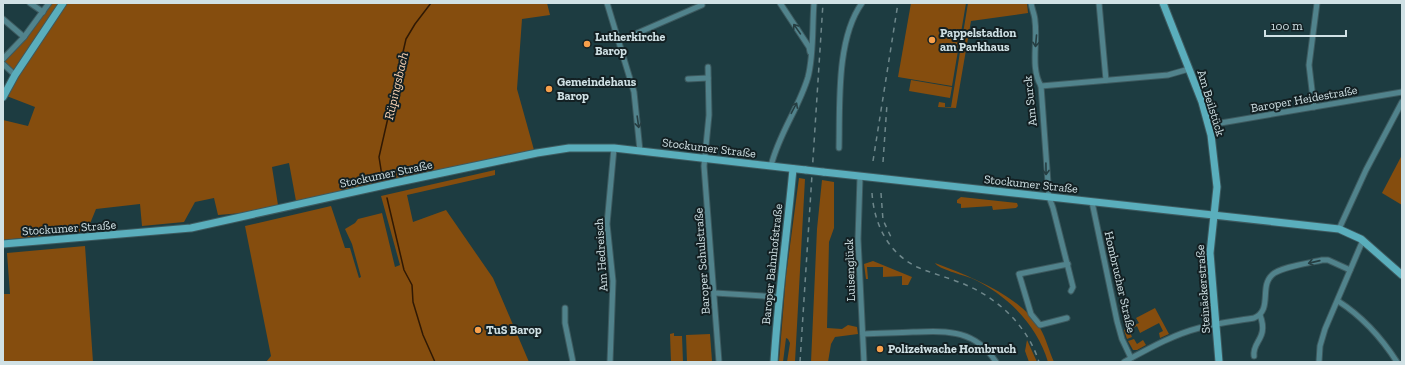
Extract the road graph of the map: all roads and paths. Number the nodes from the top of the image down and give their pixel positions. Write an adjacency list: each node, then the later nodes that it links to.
1 (30, 3): 13 (street)
2 (49, 3): 13 (street)
3 (63, 3): 22 (main road)
4 (607, 3): 16 (street)
5 (780, 3): 17 (street, one-way to 5)
6 (814, 3): 17 (street)
7 (862, 3): 33 (street)
8 (1031, 3): 26 (street, Am Surck, one-way to 26)
9 (1099, 3): 25 (street)
10 (1163, 3): 21 (main road, Am Beilstück)
11 (1317, 3): 30 (street)
12 (702, 5): 16 (street)
13 (43, 12): 15 (street)
14 (3, 19): 15 (street)
15 (24, 37): 18 (street)
16 (619, 41): 34 (street, one-way to 34)
17 (810, 57): 36 (street, one-way to 17)
18 (3, 59)
19 (3, 64): 22 (street)
20 (708, 67): 23 (street, Baroper Schulstraße)
21 (1189, 68): 25 (street); 31 (main road, Am Beilstück)
22 (15, 76): 28 (main road)
23 (708, 78): 24 (street); 35 (street, Baroper Schulstraße)
24 (688, 79)
25 (1106, 80): 26 (street)
26 (1041, 86): 39 (street, Am Surck, one-way to 39)
27 (1402, 92): 30 (street, Baroper Heidestraße)
28 (3, 97)
29 (1402, 102): 42 (street)
30 (1314, 107): 31 (street, Baroper Heidestraße)
31 (1209, 125): 41 (main road, Am Beilstück)
32 (614, 148): 34 (main road, Stockumer Straße); 44 (main road, Stockumer Straße); 60 (street, Am Hedreisch)
33 (840, 148)
34 (640, 151): 35 (main road, Stockumer Straße)
35 (704, 158): 36 (main road, Stockumer Straße); 49 (street, Baroper Schulstraße)
36 (771, 166): 37 (main road, Stockumer Straße)
37 (793, 169): 38 (main road, Stockumer Straße, bridge); 50 (main road, Baroper Bahnhofstraße)
38 (860, 176): 39 (main road, Stockumer Straße); 56 (street, Luisenglück)
39 (1048, 197): 40 (main road, Stockumer Straße); 45 (street, Am Surck)
40 (1092, 202): 41 (main road, Stockumer Straße); 58 (street, Hombrucher Straße)
41 (1214, 214): 42 (main road, Stockumer Straße); 55 (main road, Steinäckerstraße)
42 (1339, 229): 43 (main road, Stockumer Straße)
43 (1363, 240): 46 (street); 47 (main road, Stockumer Straße)
44 (3, 244)
45 (1068, 264): 48 (street, Am Surck); 54 (street)
46 (1350, 270): 51 (street); 53 (street, one-way to 53)
47 (1402, 276)
48 (1071, 291)
49 (715, 293): 50 (street); 61 (street, Baroper Schulstraße)
50 (778, 297): 62 (main road, Baroper Bahnhofstraße)
51 (1338, 301): 67 (street); 68 (street)
52 (565, 308): 59 (street)
53 (1260, 315): 55 (street); 57 (street)
54 (1067, 318)
55 (1216, 325): 58 (street); 66 (main road, Steinäckerstraße)
56 (863, 334): 63 (street, Luisenglück); 64 (street)
57 (1254, 356)
58 (1131, 358): 65 (street)
59 (573, 362)
60 (610, 362)
61 (719, 362)
62 (774, 362)
63 (864, 362)
64 (996, 362)
65 (1124, 362)
66 (1219, 362)
67 (1320, 362)
68 (1397, 362)

